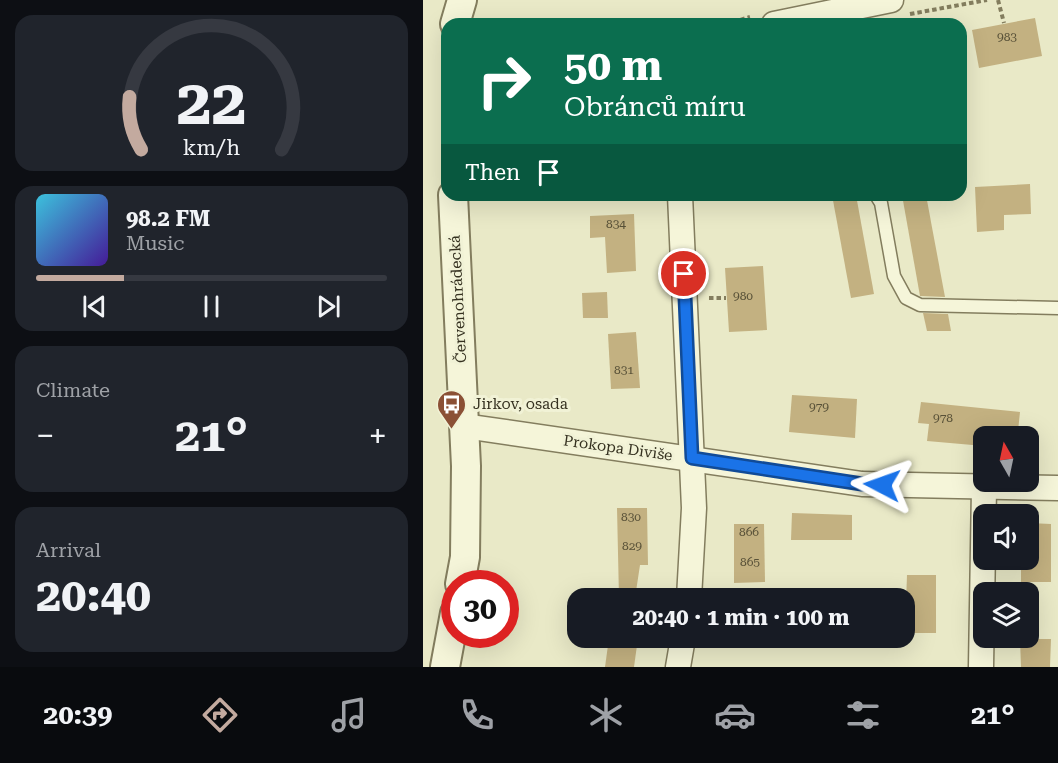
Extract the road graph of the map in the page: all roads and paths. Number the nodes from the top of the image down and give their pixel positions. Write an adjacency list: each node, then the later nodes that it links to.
1 (462, 0): 5 (street)
2 (987, 0): 4 (path)
3 (998, 0): 7 (path)
4 (896, 8): 6 (street)
5 (457, 18)
6 (820, 18)
7 (1004, 23)
8 (453, 201): 14 (street, Červenohrádecká)
9 (680, 201): 15 (street)
10 (880, 201): 13 (lane)
11 (726, 298): 12 (path)
12 (699, 299)
13 (1058, 308)
14 (464, 426): 15 (street, Prokopa Diviše); 20 (street, Červenohrádecká)
15 (692, 458): 16 (street, Prokopa Diviše); 21 (street)
16 (973, 488)
17 (1039, 488): 18 (street, Prokopa Diviše)
18 (1058, 488)
19 (984, 492): 26 (street)
20 (463, 570)
21 (690, 588)
22 (449, 648): 24 (street)
23 (681, 648): 25 (street)
24 (445, 667)
25 (678, 667)
26 (981, 667)

